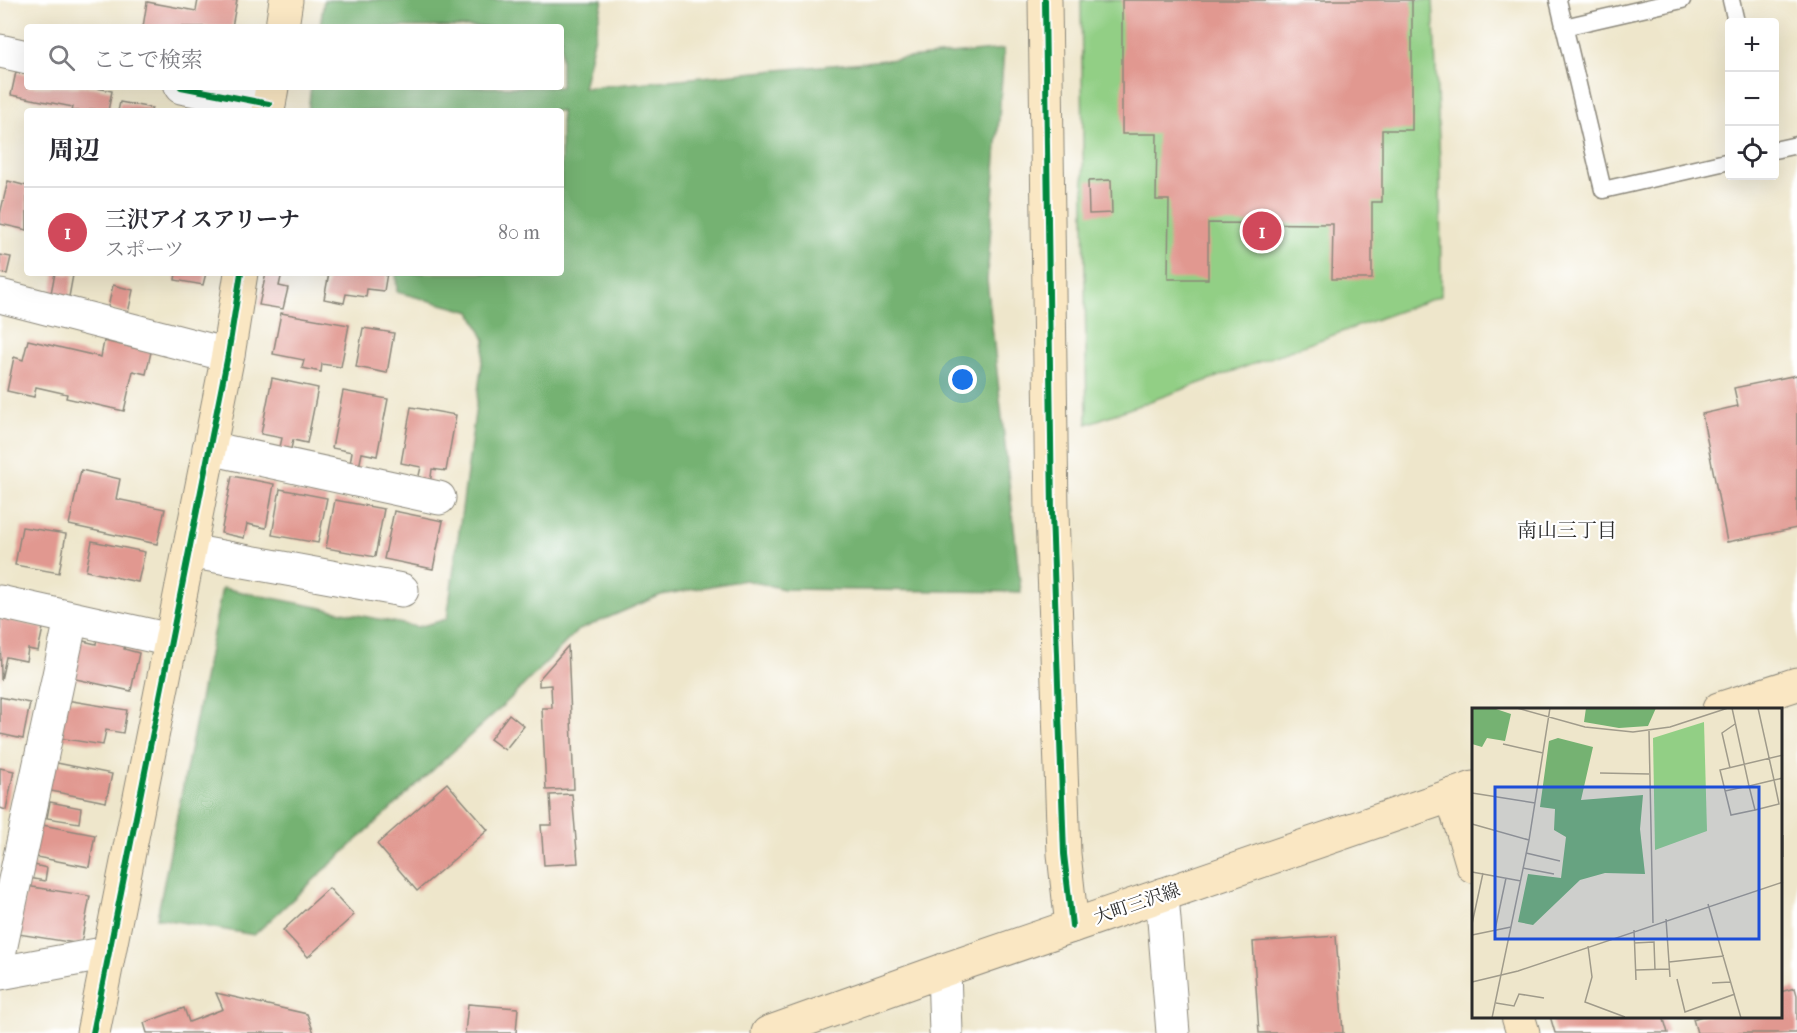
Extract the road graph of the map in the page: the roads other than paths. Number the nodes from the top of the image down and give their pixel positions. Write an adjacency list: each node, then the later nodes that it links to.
1 (286, 0): 7 (street)
2 (1045, 0): 31 (street)
3 (1558, 0): 8 (lane)
4 (1683, 0): 8 (lane)
5 (1731, 0): 6 (lane)
6 (1735, 18)
7 (282, 24)
8 (1564, 27): 15 (lane)
9 (0, 51): 10 (street)
10 (24, 56)
11 (200, 90): 12 (street)
12 (270, 101)
13 (1797, 145): 14 (lane)
14 (1779, 149)
15 (1725, 162)
16 (241, 276): 18 (street)
17 (0, 296): 18 (street)
18 (228, 355): 19 (street)
19 (209, 448): 20 (street); 21 (street)
20 (439, 498)
21 (189, 551): 22 (street); 25 (street)
22 (402, 590)
23 (0, 602): 24 (street)
24 (71, 619): 25 (street); 32 (street)
25 (171, 640): 33 (street)
26 (1797, 684): 27 (street)
27 (1722, 708)
28 (1462, 792): 29 (street); 30 (street, 大町三沢線)
29 (1472, 859)
30 (1162, 895): 31 (street, 大町三沢線); 40 (street)
31 (1072, 926): 34 (street, 大町三沢線)
32 (0, 950)
33 (108, 953): 35 (street); 37 (street)
34 (944, 970): 38 (street, 大町三沢線); 39 (street)
35 (0, 973)
36 (1518, 1018): 41 (street)
37 (93, 1033)
38 (768, 1033)
39 (946, 1033)
40 (1173, 1033)
41 (1523, 1033)

